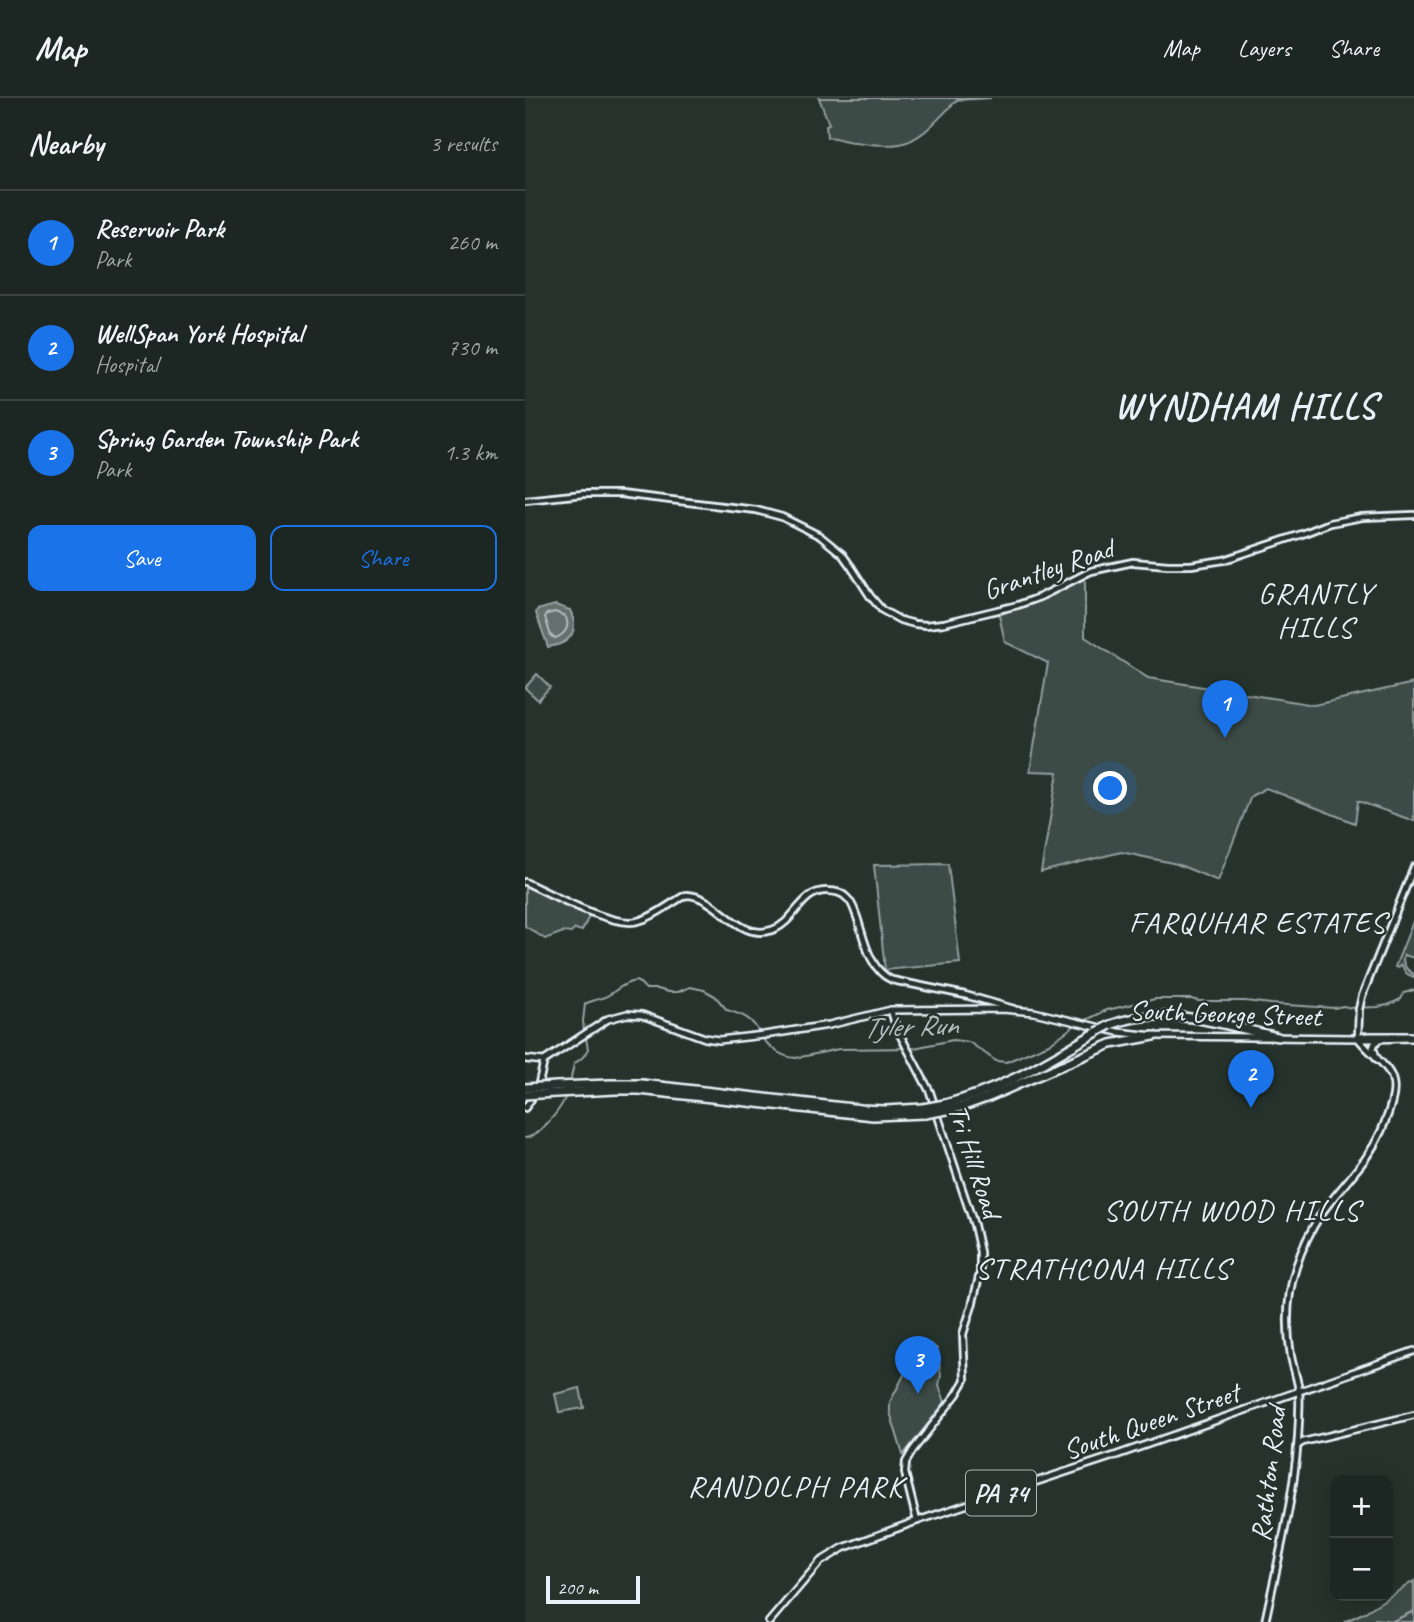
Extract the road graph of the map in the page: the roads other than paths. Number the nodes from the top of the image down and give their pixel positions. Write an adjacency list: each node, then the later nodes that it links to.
1 (525, 500): 2 (street, Grantley Road)
2 (1414, 515)
3 (1414, 867): 10 (street)
4 (525, 882): 6 (street)
5 (891, 1010): 6 (main road, South George Street); 14 (main road, South George Street); 24 (street, Tri Hill Road)
6 (1015, 1010): 7 (main road, South George Street)
7 (1154, 1036): 8 (main road, South George Street); 18 (highway)
8 (1278, 1037): 10 (main road, South George Street); 18 (highway, bridge)
9 (1414, 1037): 10 (main road, South George Street); 11 (main road, South George Street)
10 (1358, 1038): 11 (main road, South George Street); 13 (street, Rathton Road)
11 (1381, 1040): 13 (main road)
12 (525, 1059): 14 (main road)
13 (1377, 1059): 21 (street, Rathton Road)
14 (544, 1061): 19 (street)
15 (525, 1088): 16 (highway, bridge)
16 (556, 1090): 17 (highway, bridge); 18 (highway, bridge)
17 (525, 1095)
18 (946, 1107)
19 (525, 1108)
20 (1414, 1351): 21 (main road, South Queen Street / PA 74)
21 (1299, 1392): 23 (street, Rathton Road); 24 (main road, South Queen Street / PA 74)
22 (1414, 1415): 23 (street)
23 (1298, 1445): 26 (street, Rathton Road)
24 (918, 1521): 25 (main road, South Queen Street / PA 74)
25 (769, 1622)
26 (1265, 1622)

